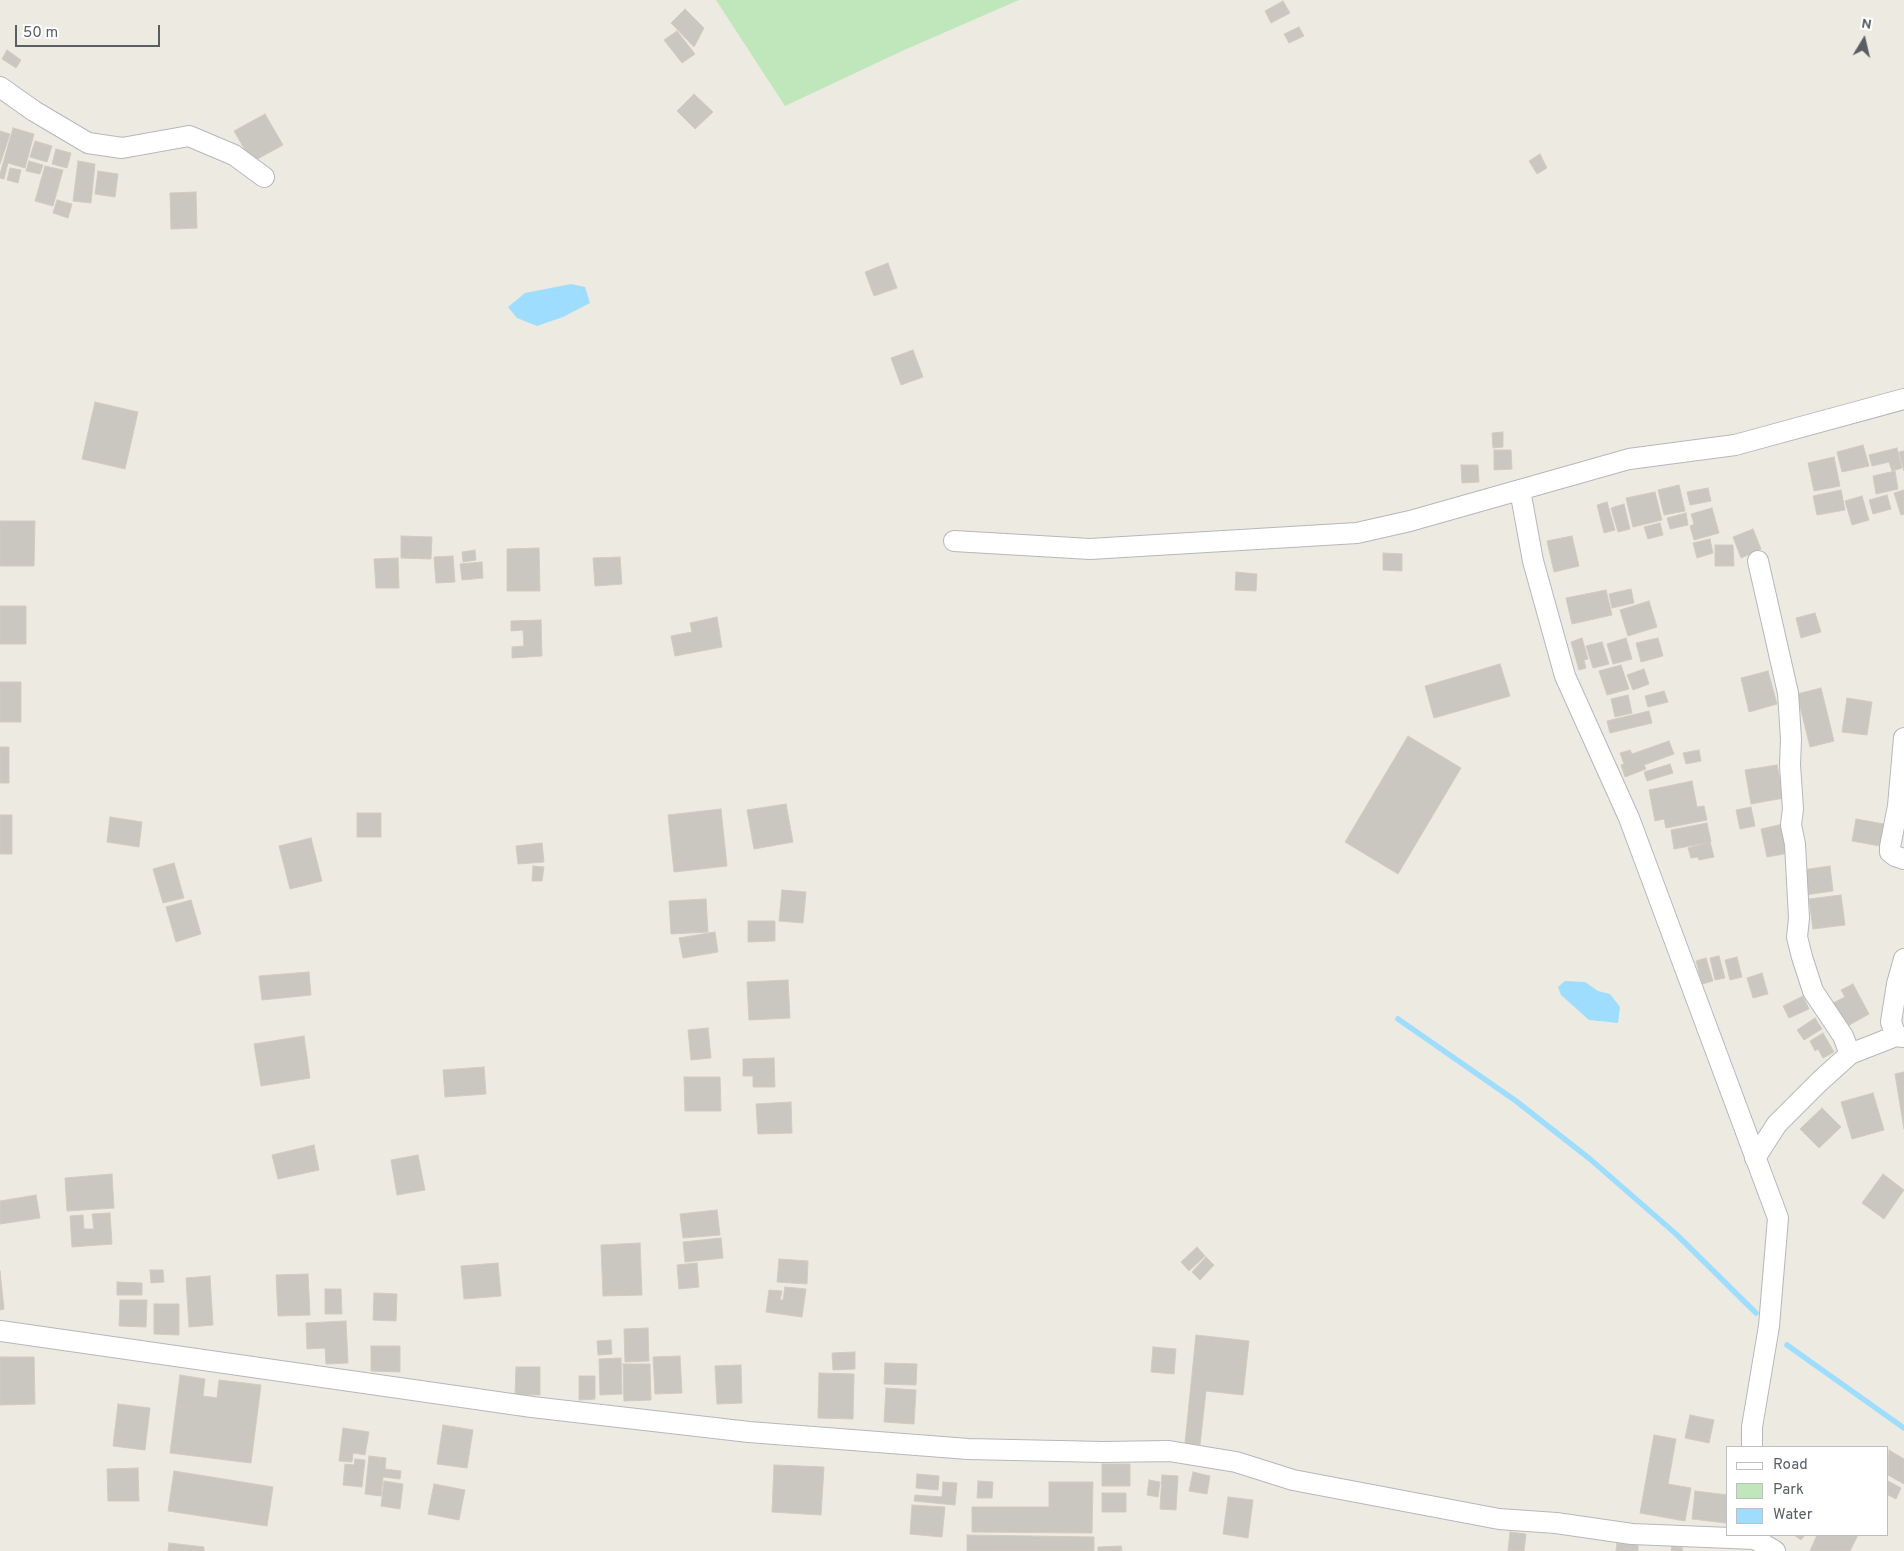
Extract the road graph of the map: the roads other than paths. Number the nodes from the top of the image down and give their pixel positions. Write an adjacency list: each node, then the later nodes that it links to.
1 (0, 87): 2 (street)
2 (264, 177)
3 (1904, 399): 4 (street)
4 (1520, 490): 5 (street); 12 (street)
5 (954, 541)
6 (1758, 561): 11 (street)
7 (1904, 738): 8 (street)
8 (1904, 859)
9 (1904, 959): 10 (street)
10 (1900, 1037): 11 (street)
11 (1850, 1054): 12 (street)
12 (1755, 1158): 14 (street)
13 (0, 1331): 15 (street)
14 (1752, 1446)
15 (1753, 1542): 16 (street)
16 (1775, 1551)

